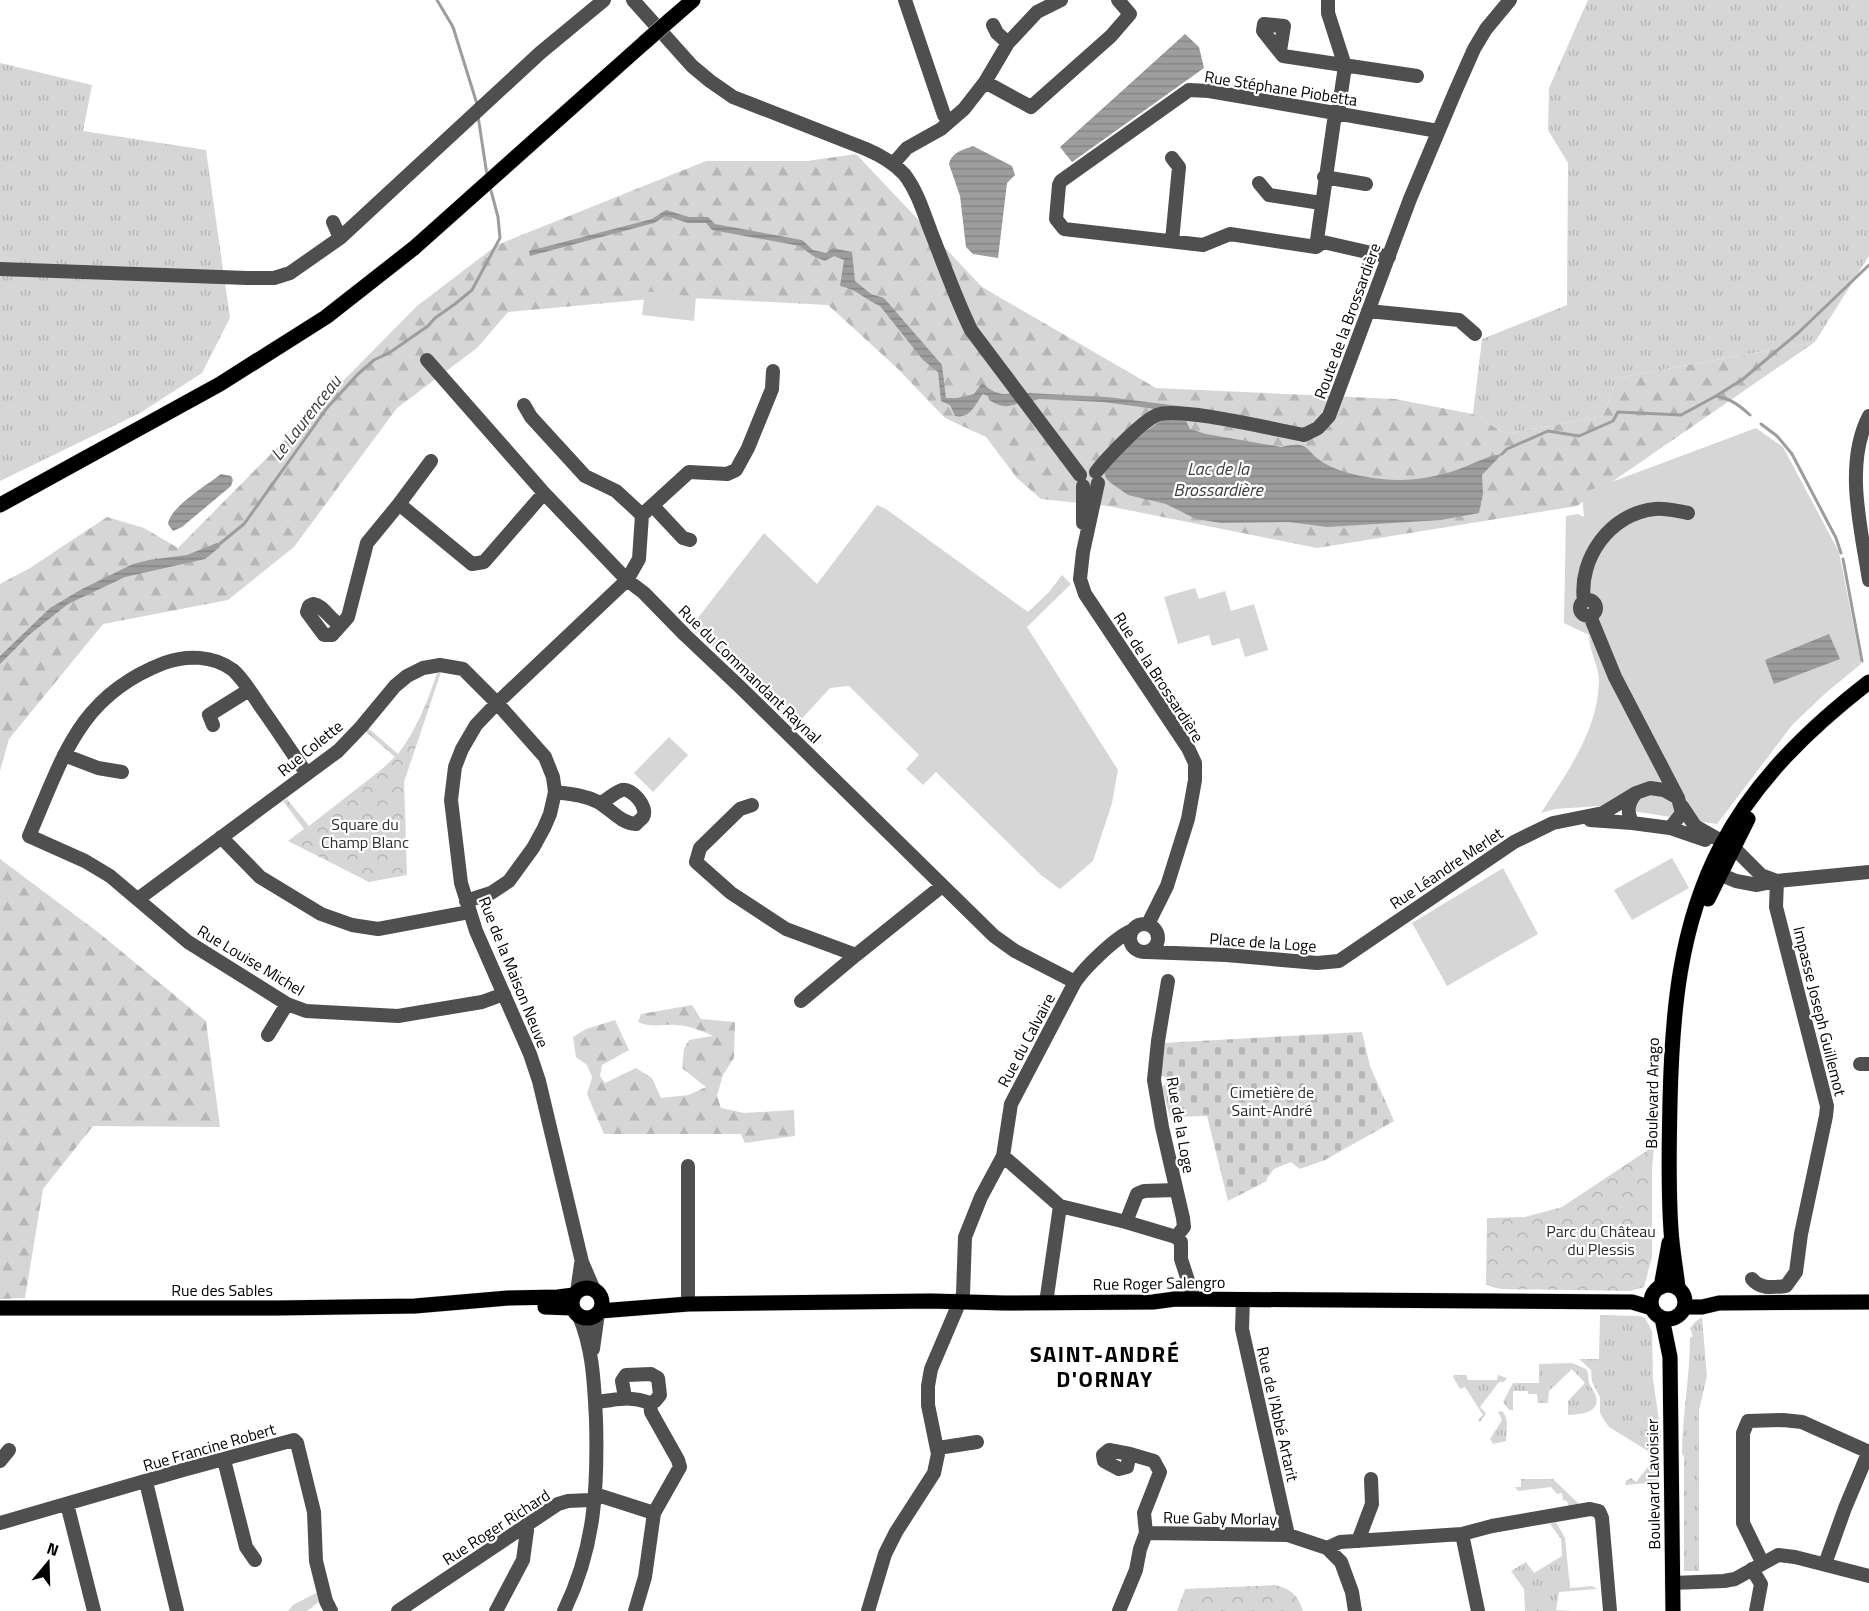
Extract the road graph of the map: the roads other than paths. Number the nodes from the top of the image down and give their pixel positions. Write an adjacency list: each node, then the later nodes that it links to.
1 (604, 0): 25 (street)
2 (633, 0): 19 (street)
3 (693, 0): 41 (main road, bridge)
4 (905, 0): 16 (street)
5 (1061, 0): 10 (street)
6 (1118, 0): 14 (street)
7 (1328, 0): 12 (street)
8 (1510, 0): 17 (street, Route de la Brossardière)
9 (993, 26): 10 (street)
10 (1008, 43): 14 (street)
11 (1280, 51): 12 (street)
12 (1345, 66): 13 (street); 15 (street)
13 (1417, 76)
14 (985, 82): 16 (street)
15 (1338, 114): 17 (street, Rue Stéphane Piobetta); 20 (street); 26 (street, Rue Stéphane Piobetta)
16 (949, 122): 19 (street)
17 (1438, 131): 28 (street, Route de la Brossardière)
18 (1172, 158): 26 (street)
19 (893, 164): 38 (street)
20 (1324, 177): 22 (street); 23 (street)
21 (1259, 183): 23 (street)
22 (1366, 184)
23 (1321, 203): 27 (street)
24 (333, 222): 25 (street)
25 (340, 238): 29 (street)
26 (1172, 241): 27 (street, Rue Stéphane Piobetta)
27 (1316, 247): 28 (street, Rue Stéphane Piobetta)
28 (1389, 257): 30 (street, Route de la Brossardière)
29 (0, 270)
30 (1368, 311): 31 (street); 37 (street, Route de la Brossardière)
31 (1475, 334)
32 (427, 360): 39 (street, Rue du Commandant Raynal)
33 (773, 371): 42 (street)
34 (524, 405): 42 (street)
35 (1869, 416): 45 (street)
36 (431, 461): 40 (street)
37 (1097, 478): 38 (street); 46 (street)
38 (1082, 481): 46 (street)
39 (544, 494): 40 (street); 47 (street, Rue du Commandant Raynal)
40 (399, 504): 49 (street)
41 (0, 505)
42 (647, 511): 44 (street); 47 (street)
43 (1688, 513): 55 (street)
44 (690, 540)
45 (1867, 549): 48 (street)
46 (1083, 552): 75 (street, Rue de la Brossardière)
47 (627, 580): 52 (street, Rue de la Maison Neuve); 72 (street, Rue du Commandant Raynal)
48 (1869, 580)
49 (341, 625)
50 (1869, 682): 68 (main road, Boulevard Arago)
51 (249, 690): 53 (street); 54 (street); 57 (street)
52 (497, 703): 57 (street, Rue Colette); 59 (street, Rue Colette); 74 (street, Rue de la Maison Neuve)
53 (213, 725)
54 (64, 755): 56 (street); 73 (street, Rue Louise Michel)
55 (1659, 763): 58 (street); 61 (street)
56 (122, 772)
57 (307, 774): 67 (street, Rue Colette)
58 (1650, 788): 60 (street); 61 (street)
59 (555, 792): 62 (street); 74 (street)
60 (1636, 793): 64 (street, Rue Léandre Merlet); 65 (street)
61 (1679, 801): 66 (street); 68 (street)
62 (601, 803)
63 (753, 805): 82 (street)
64 (1580, 819): 65 (street, Rue Léandre Merlet); 83 (street, Rue Léandre Merlet)
65 (1632, 823): 66 (street)
66 (1670, 828): 68 (street)
67 (221, 837): 73 (street, Rue Colette); 74 (street)
68 (1726, 850): 69 (main road, Boulevard Arago); 71 (street)
69 (1715, 872): 71 (street); 95 (main road, Boulevard Arago)
70 (1869, 872): 71 (street)
71 (1777, 881): 98 (street, Impasse Joseph Guillemot)
72 (942, 886): 82 (street); 85 (street, Rue du Commandant Raynal)
73 (138, 899): 88 (street, Rue Louise Michel)
74 (468, 906): 86 (street, Rue de la Maison Neuve)
75 (1148, 924): 76 (street); 77 (street)
76 (1131, 932): 78 (street); 79 (street)
77 (1158, 935): 80 (street); 81 (street, Place de la Loge)
78 (1132, 946): 79 (street); 80 (street)
79 (1106, 951): 85 (street)
80 (1147, 952): 81 (street, Place de la Loge)
81 (1184, 953): 83 (street, Place de la Loge)
82 (856, 955): 87 (street)
83 (1338, 961)
84 (1168, 981): 92 (street, Rue de la Loge)
85 (1075, 982): 90 (street, Rue du Calvaire)
86 (504, 994): 88 (street, Rue Louise Michel); 97 (street, Rue de la Maison Neuve)
87 (801, 1001)
88 (287, 1004): 89 (street)
89 (268, 1035)
90 (1003, 1156): 93 (street); 102 (street, Rue du Calvaire)
91 (688, 1166): 108 (street)
92 (1176, 1190): 94 (street); 96 (street, Rue de la Loge)
93 (1060, 1206): 94 (street); 107 (street)
94 (1126, 1222): 96 (street)
95 (1671, 1231): 103 (main road, Boulevard Arago); 104 (main road, Boulevard Arago)
96 (1176, 1237): 99 (street)
97 (582, 1262): 101 (street, Rue de la Maison Neuve); 106 (street, Rue de la Maison Neuve)
98 (1752, 1279)
99 (1194, 1299): 100 (main road, Rue Roger Salengro); 107 (main road, Rue Roger Salengro)
100 (1243, 1299): 103 (main road, Rue Roger Salengro); 129 (street, Rue de l'Abbé Artarit)
101 (598, 1302): 106 (main road); 106 (main road); 108 (main road, Rue Roger Salengro); 111 (street)
102 (959, 1302): 107 (main road, Rue Roger Salengro); 108 (main road, Rue Roger Salengro); 116 (street, Rue du Calvaire)
103 (1657, 1302): 104 (main road); 104 (main road); 110 (main road, Boulevard Lavoisier)
104 (1681, 1302): 105 (main road); 110 (main road, Boulevard Lavoisier)
105 (1869, 1302)
106 (576, 1303): 109 (main road, Rue des Sables); 111 (street)
107 (1046, 1303)
108 (688, 1304)
109 (0, 1308)
110 (1670, 1358): 136 (main road, Boulevard Lavoisier)
111 (592, 1360): 113 (street)
112 (625, 1397): 113 (street); 114 (street); 114 (street)
113 (596, 1402): 122 (street)
114 (650, 1403): 124 (street)
115 (977, 1442): 116 (street)
116 (938, 1448): 144 (street)
117 (1869, 1452): 133 (street); 134 (street)
118 (1130, 1454): 127 (street)
119 (224, 1460): 121 (street, Rue Francine Robert); 132 (street); 139 (street, Rue Francine Robert)
120 (1371, 1479): 130 (street)
121 (146, 1482): 123 (street, Rue Francine Robert); 138 (street)
122 (596, 1497): 124 (street, Rue Roger Richard); 126 (street, Rue Roger Richard); 142 (street)
123 (68, 1504): 125 (street, Rue Francine Robert); 137 (street)
124 (654, 1513): 143 (street)
125 (0, 1523)
126 (528, 1523): 140 (street, Rue Roger Richard); 141 (street)
127 (1146, 1533): 129 (street, Rue Gaby Morlay); 145 (street)
128 (1462, 1534): 130 (street); 147 (street); 148 (street)
129 (1288, 1535): 131 (street, Rue Gaby Morlay)
130 (1358, 1541): 131 (street)
131 (1327, 1548): 146 (street)
132 (255, 1560)
133 (1825, 1564): 134 (street); 135 (street)
134 (1757, 1566): 136 (street); 150 (street)
135 (1869, 1576)
136 (1672, 1583): 149 (main road, Boulevard Lavoisier)
137 (94, 1611)
138 (177, 1611)
139 (331, 1611)
140 (398, 1611)
141 (496, 1611)
142 (564, 1611)
143 (635, 1611)
144 (868, 1611)
145 (1119, 1611)
146 (1355, 1611)
147 (1478, 1611)
148 (1610, 1611)
149 (1673, 1611)
150 (1756, 1611)

